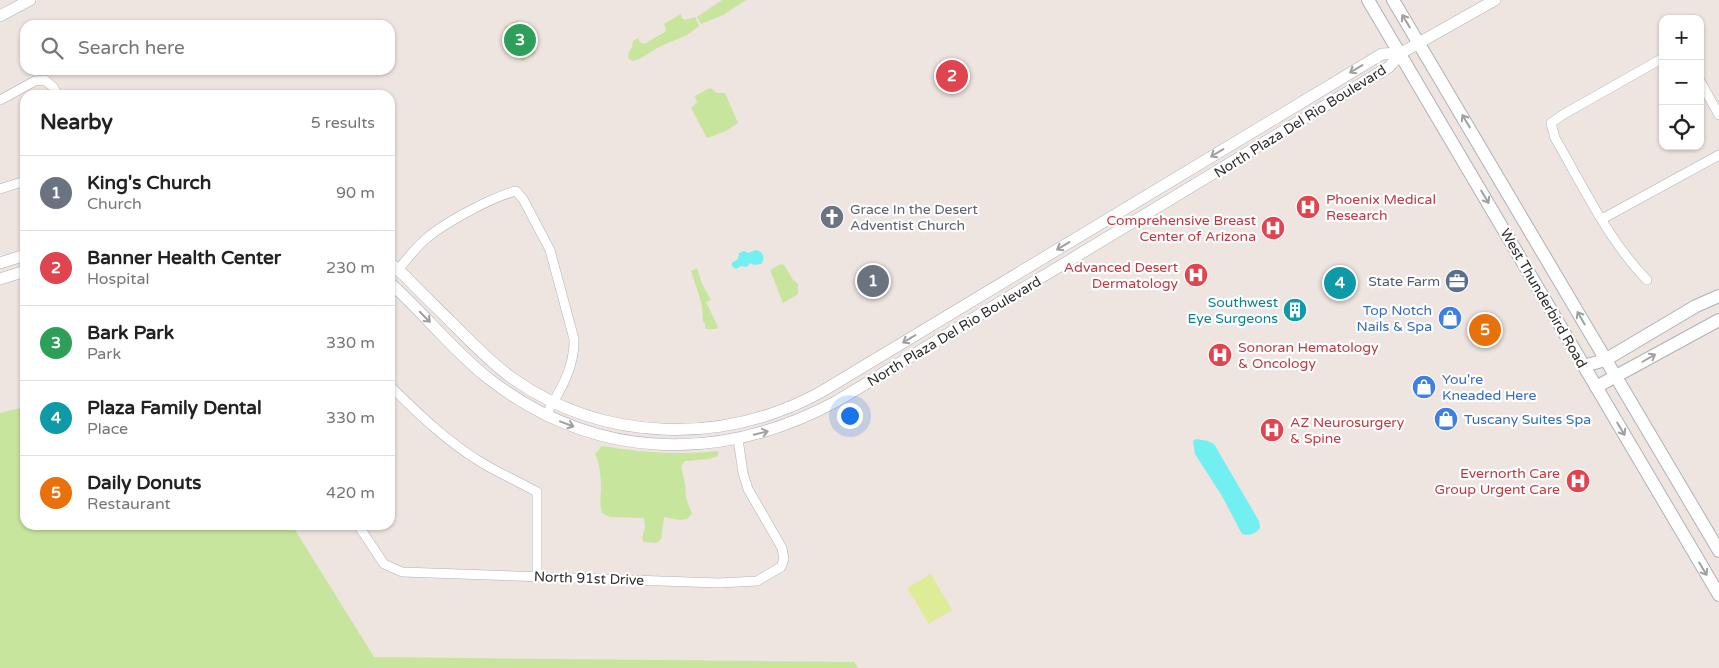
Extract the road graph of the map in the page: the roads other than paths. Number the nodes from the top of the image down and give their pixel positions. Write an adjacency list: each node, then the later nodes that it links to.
1 (30, 0): 5 (street)
2 (1368, 0): 7 (main road, West Thunderbird Road)
3 (1393, 0): 6 (main road, West Thunderbird Road, one-way to 3)
4 (1488, 2): 6 (street)
5 (0, 16)
6 (1418, 42): 7 (street); 37 (main road, West Thunderbird Road, one-way to 6)
7 (1400, 52): 12 (street, North Plaza Del Rio Boulevard, one-way to 12); 14 (street, North Plaza Del Rio Boulevard); 38 (main road, West Thunderbird Road, one-way to 38)
8 (1659, 60): 20 (street)
9 (1704, 88): 13 (street)
10 (55, 90): 11 (street)
11 (0, 100)
12 (1291, 109): 14 (street); 16 (street, North Plaza Del Rio Boulevard, one-way to 16)
13 (1719, 115)
14 (1298, 123): 19 (street, North Plaza Del Rio Boulevard)
15 (1719, 155): 20 (street)
16 (1170, 182): 19 (street); 21 (street, North Plaza Del Rio Boulevard)
17 (20, 183): 18 (street)
18 (0, 189)
19 (1178, 196): 22 (street, North Plaza Del Rio Boulevard)
20 (1602, 219): 29 (street)
21 (1088, 230): 22 (street); 30 (street, North Plaza Del Rio Boulevard, one-way to 30)
22 (1097, 244): 32 (street, North Plaza Del Rio Boulevard)
23 (20, 257): 24 (street)
24 (0, 263)
25 (395, 266): 42 (street)
26 (395, 268): 42 (street, North Plaza Del Rio Boulevard)
27 (20, 273): 28 (street)
28 (0, 279)
29 (1647, 280)
30 (1004, 281): 32 (street); 35 (street, North Plaza Del Rio Boulevard)
31 (395, 288): 44 (street, North Plaza Del Rio Boulevard, one-way to 44)
32 (1012, 295): 36 (street, North Plaza Del Rio Boulevard)
33 (1719, 296): 37 (main road)
34 (1719, 320): 39 (main road, one-way to 34)
35 (928, 327): 36 (street); 43 (street, North Plaza Del Rio Boulevard, one-way to 43)
36 (936, 341): 45 (street, North Plaza Del Rio Boulevard)
37 (1605, 360): 38 (main road); 39 (main road, West Thunderbird Road)
38 (1584, 366): 40 (main road, West Thunderbird Road)
39 (1615, 377): 40 (main road); 50 (main road, West Thunderbird Road)
40 (1596, 387): 52 (main road, West Thunderbird Road, one-way to 52)
41 (395, 391): 51 (street)
42 (553, 402): 44 (street); 46 (street, North Plaza Del Rio Boulevard)
43 (784, 410): 45 (street); 46 (street, North Plaza Del Rio Boulevard)
44 (546, 415): 48 (street, North Plaza Del Rio Boulevard, one-way to 48)
45 (789, 424): 47 (street, North Plaza Del Rio Boulevard, one-way to 45)
46 (659, 430): 48 (street)
47 (738, 439): 48 (street, North Plaza Del Rio Boulevard); 51 (street, North 91st Drive)
48 (660, 444)
49 (361, 530): 51 (street, North 91st Drive)
50 (1719, 551)
51 (537, 576)
52 (1719, 595)

